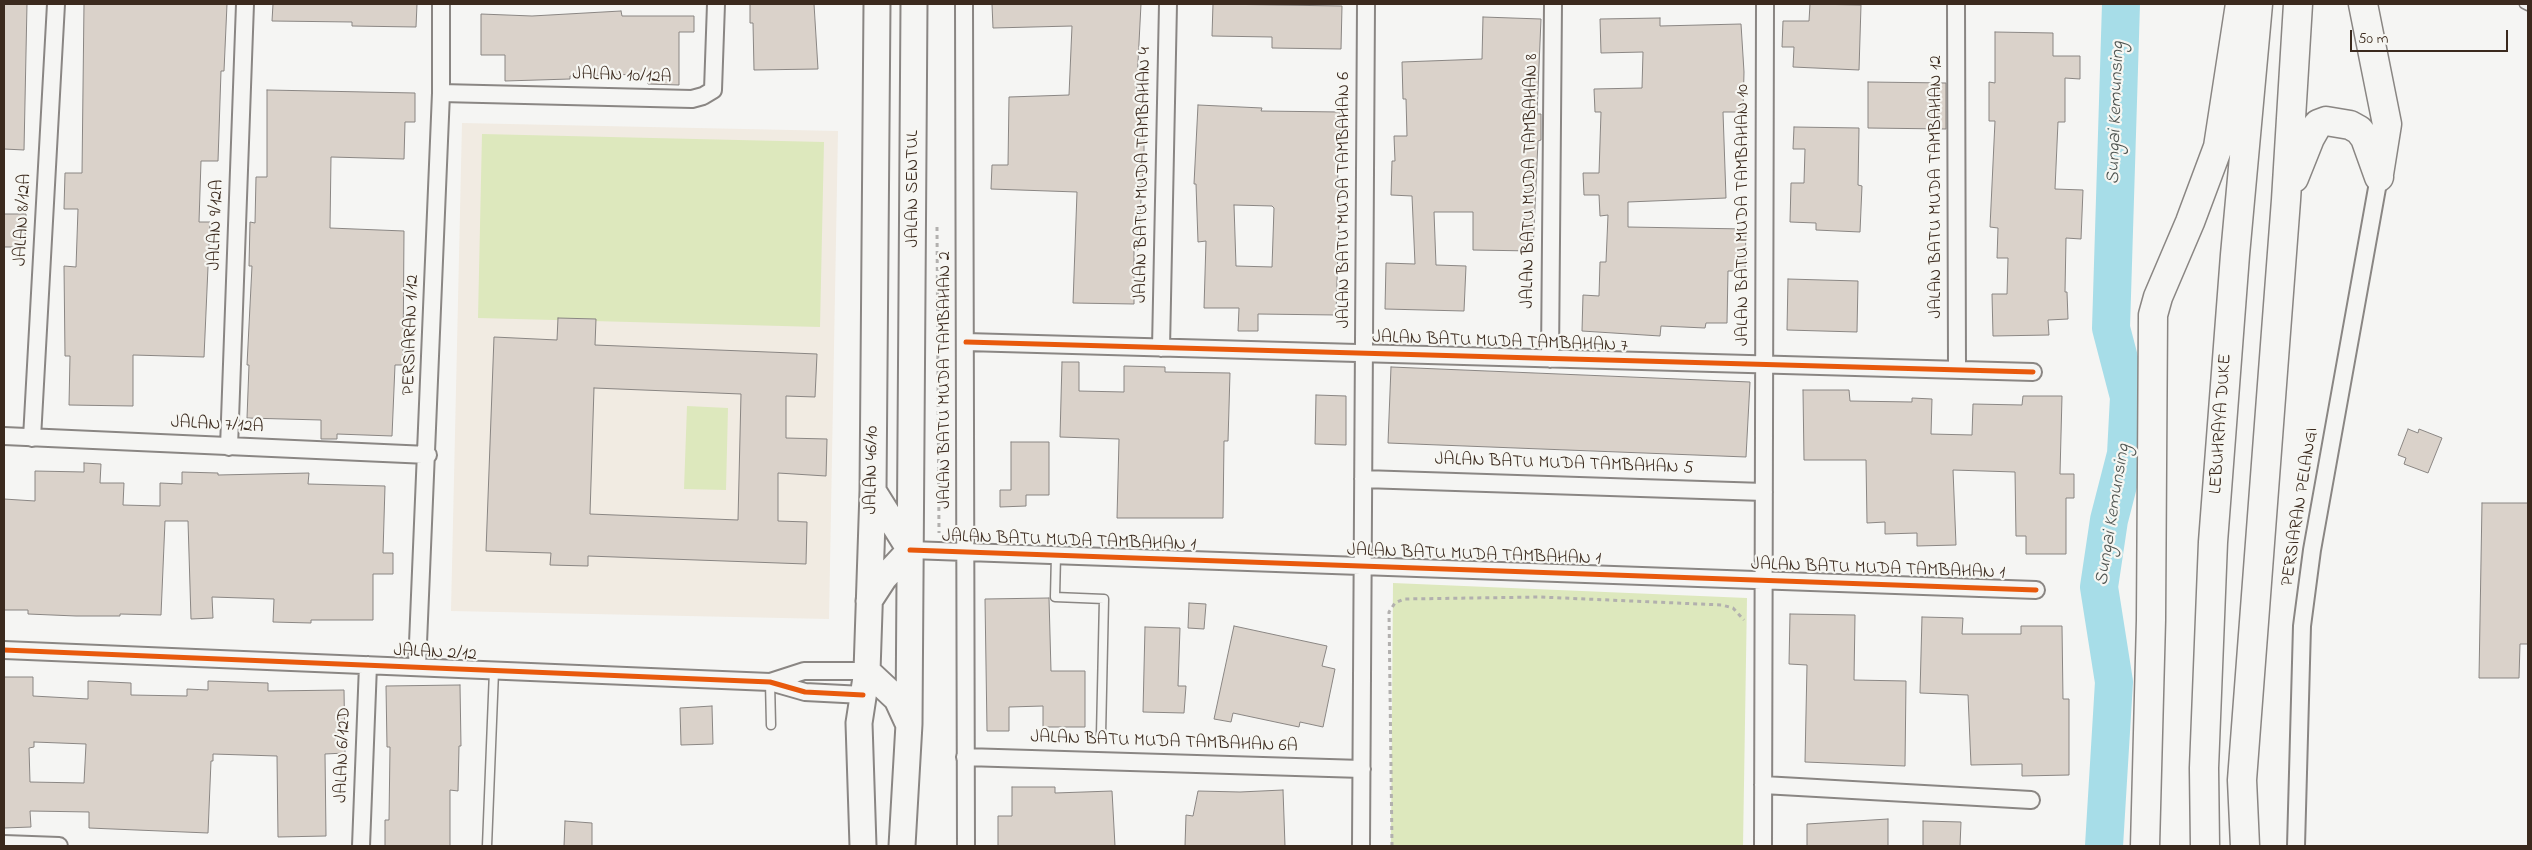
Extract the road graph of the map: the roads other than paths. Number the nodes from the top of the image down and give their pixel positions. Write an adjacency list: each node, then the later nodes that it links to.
1 (56, 4): 30 (street, JALAN 8/12A)
2 (245, 4): 31 (street, JALAN 9/12A)
3 (441, 4): 19 (street, PERSIARAN 1/12)
4 (716, 4): 19 (street, JALAN 10/12A)
5 (877, 4): 34 (main road, JALAN 46/10)
6 (914, 4): 36 (main road, JALAN SENTUL)
7 (964, 4): 22 (street, JALAN BATU MUDA TAMBAHAN 2)
8 (1168, 4): 23 (street, JALAN BATU MUDA TAMBAHAN 4)
9 (1366, 4): 24 (street, JALAN BATU MUDA TAMBAHAN 6)
10 (1553, 4): 25 (street, JALAN BATU MUDA TAMBAHAN 8)
11 (1765, 4): 26 (street, JALAN BATU MUDA TAMBAHAN 10)
12 (1956, 4): 27 (street, JALAN BATU MUDA TAMBAHAN 12)
13 (2240, 4): 66 (highway)
14 (2258, 4): 67 (highway, LEBUHRAYA DUKE)
15 (2298, 4): 21 (highway)
16 (2363, 4): 20 (highway)
17 (2524, 4): 18 (lane)
18 (2528, 6)
19 (441, 92): 32 (street, PERSIARAN 1/12)
20 (2379, 177): 21 (highway); 69 (street, PERSIARAN PELANGI)
21 (2286, 200): 68 (highway)
22 (966, 342): 23 (street, JALAN BATU MUDA TAMBAHAN 7); 37 (street, JALAN BATU MUDA TAMBAHAN 2)
23 (1161, 348): 24 (street, JALAN BATU MUDA TAMBAHAN 7)
24 (1364, 354): 25 (street, JALAN BATU MUDA TAMBAHAN 7); 33 (street, JALAN BATU MUDA TAMBAHAN 6)
25 (1550, 359): 26 (street, JALAN BATU MUDA TAMBAHAN 7)
26 (1764, 365): 27 (street, JALAN BATU MUDA TAMBAHAN 7); 35 (street, JALAN BATU MUDA TAMBAHAN 10)
27 (1957, 370): 28 (street, JALAN BATU MUDA TAMBAHAN 7)
28 (2033, 372)
29 (4, 436): 30 (street, JALAN 7/12A)
30 (32, 438): 31 (street, JALAN 7/12A)
31 (229, 447): 32 (street, JALAN 7/12A)
32 (428, 455): 46 (street, PERSIARAN 1/12)
33 (1363, 479): 35 (street, JALAN BATU MUDA TAMBAHAN 5); 39 (street, JALAN BATU MUDA TAMBAHAN 6)
34 (873, 491): 36 (main road); 42 (main road, JALAN 46/10)
35 (1764, 492): 40 (street, JALAN BATU MUDA TAMBAHAN 10)
36 (910, 550): 37 (street, JALAN BATU MUDA TAMBAHAN 1); 42 (main road); 44 (main road)
37 (966, 552): 38 (street, JALAN BATU MUDA TAMBAHAN 1); 53 (street, JALAN BATU MUDA TAMBAHAN 2)
38 (1056, 555): 39 (street, JALAN BATU MUDA TAMBAHAN 1); 52 (lane)
39 (1363, 566): 40 (street, JALAN BATU MUDA TAMBAHAN 1); 54 (street, JALAN BATU MUDA TAMBAHAN 6)
40 (1764, 580): 41 (street, JALAN BATU MUDA TAMBAHAN 1); 55 (street, JALAN BATU MUDA TAMBAHAN 10)
41 (2036, 590)
42 (869, 601): 49 (main road, JALAN 46/10)
43 (4, 650): 45 (street, JALAN 2/12)
44 (909, 650): 49 (main road); 50 (main road)
45 (368, 665): 46 (street, JALAN 2/12); 59 (street, JALAN 6/12D)
46 (417, 667): 47 (street, JALAN 2/12)
47 (494, 671): 48 (street, JALAN 2/12); 60 (lane)
48 (770, 682): 49 (street, JALAN 2/12); 49 (street, JALAN 2/12); 51 (lane)
49 (871, 683): 50 (main road); 61 (main road, JALAN 46/10)
50 (909, 724): 62 (main road)
51 (771, 725)
52 (1101, 735)
53 (965, 757): 54 (street, JALAN BATU MUDA TAMBAHAN 6A); 63 (street, JALAN BATU MUDA TAMBAHAN 2)
54 (1362, 769): 64 (street, JALAN BATU MUDA TAMBAHAN 6)
55 (1764, 785): 56 (street); 65 (street, JALAN BATU MUDA TAMBAHAN 10)
56 (2031, 800)
57 (4, 844): 58 (street)
58 (59, 846)
59 (361, 846)
60 (487, 846)
61 (863, 846)
62 (902, 846)
63 (966, 846)
64 (1361, 846)
65 (1764, 846)
66 (2145, 846)
67 (2205, 846)
68 (2245, 846)
69 (2296, 846)

